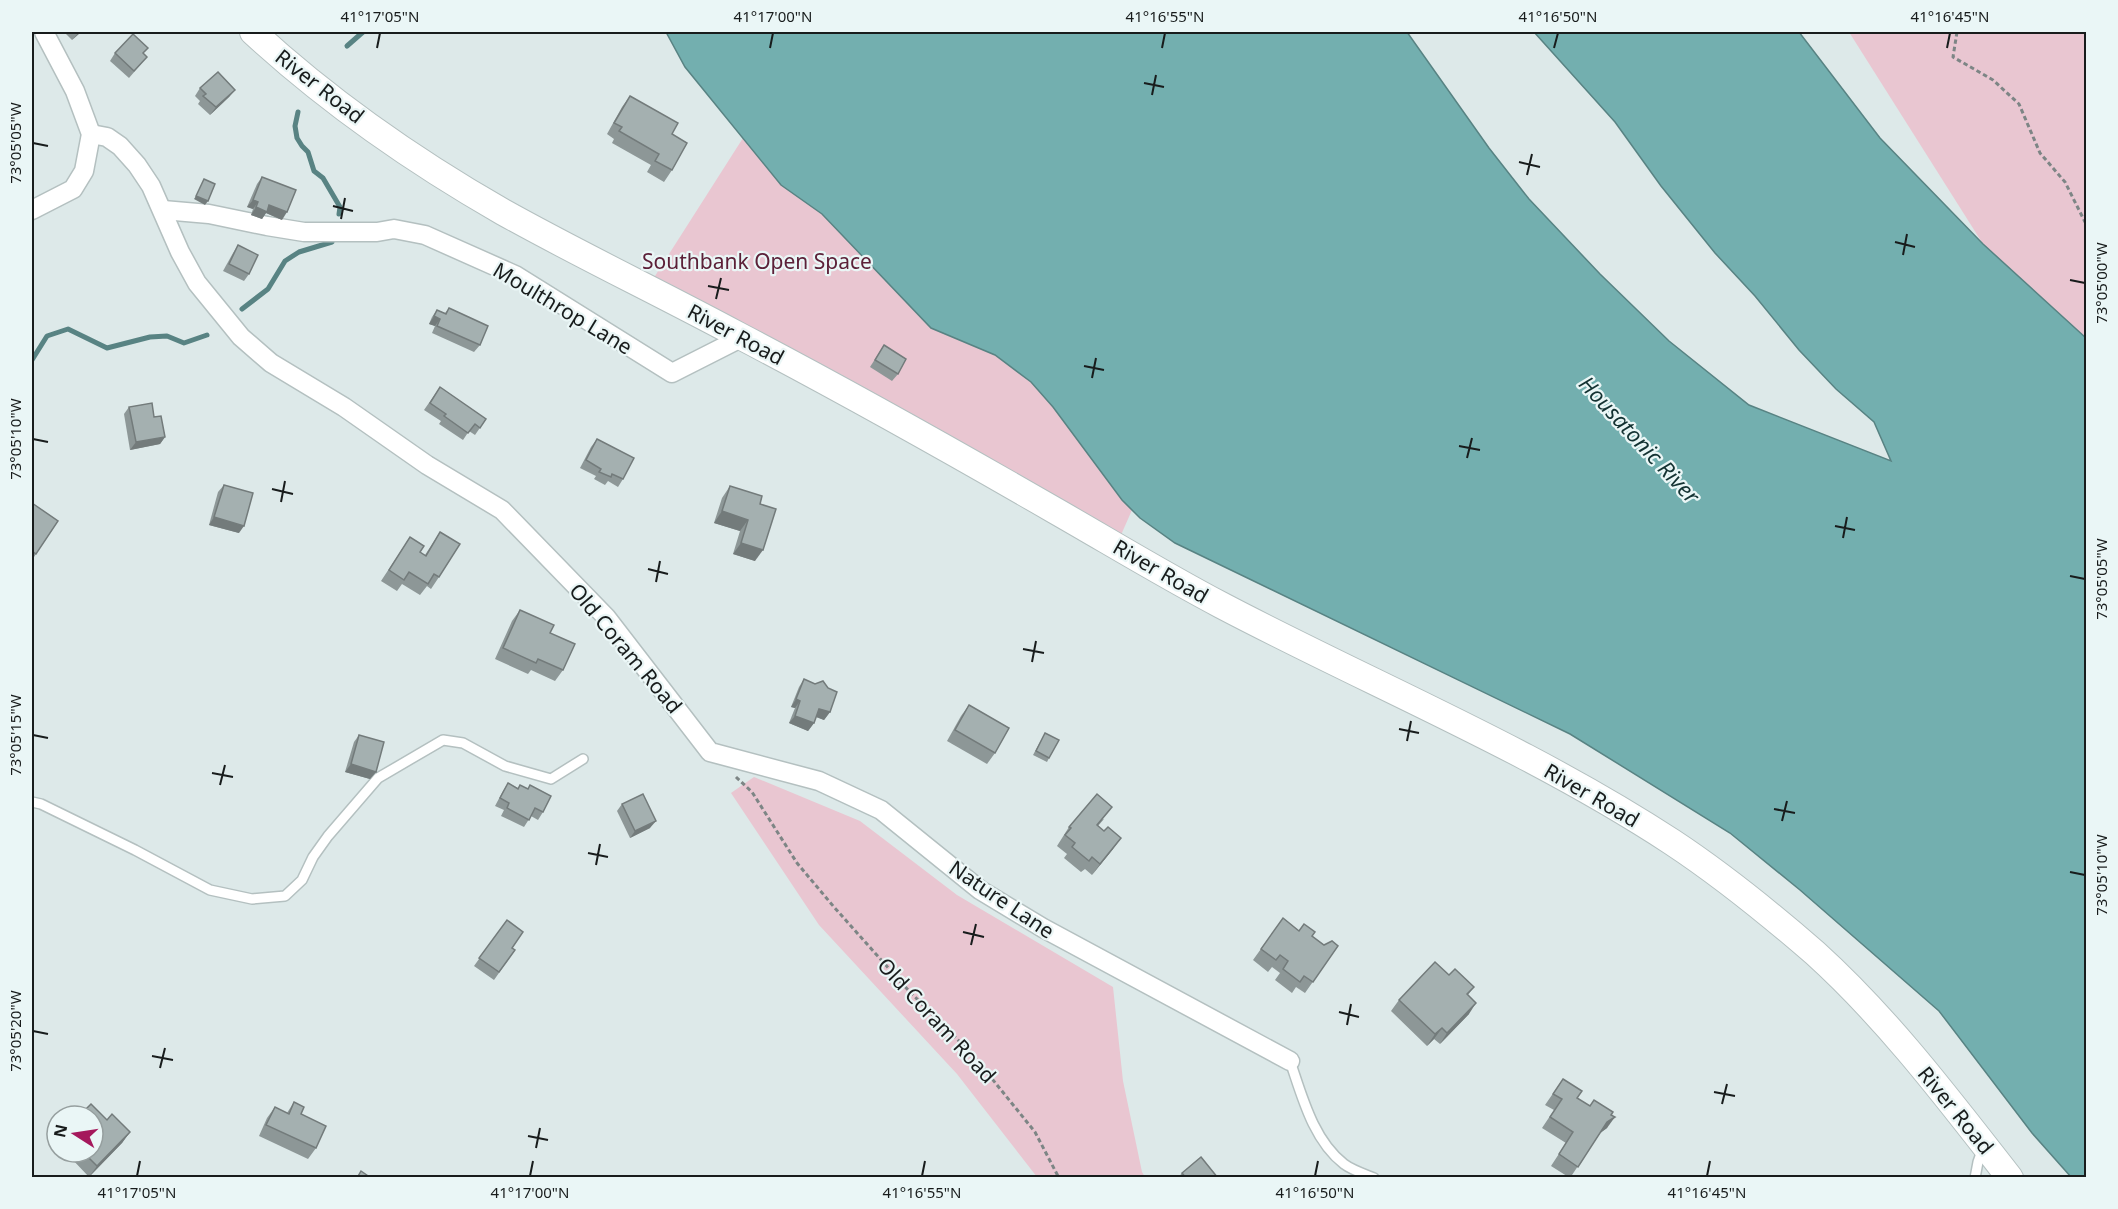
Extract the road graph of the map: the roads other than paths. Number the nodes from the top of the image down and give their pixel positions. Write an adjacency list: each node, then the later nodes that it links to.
1 (44, 32): 3 (street)
2 (253, 32): 6 (main road, River Road)
3 (91, 134): 4 (street); 5 (street, Old Coram Road)
4 (32, 210)
5 (163, 210): 6 (street, Moulthrop Lane); 7 (street, Old Coram Road)
6 (743, 337): 11 (main road, River Road)
7 (710, 752): 10 (street, Nature Lane)
8 (583, 759): 9 (lane)
9 (32, 802)
10 (1290, 1061): 12 (lane)
11 (1984, 1145): 13 (lane); 14 (main road, River Road)
12 (1374, 1178)
13 (1975, 1178)
14 (2010, 1178)

